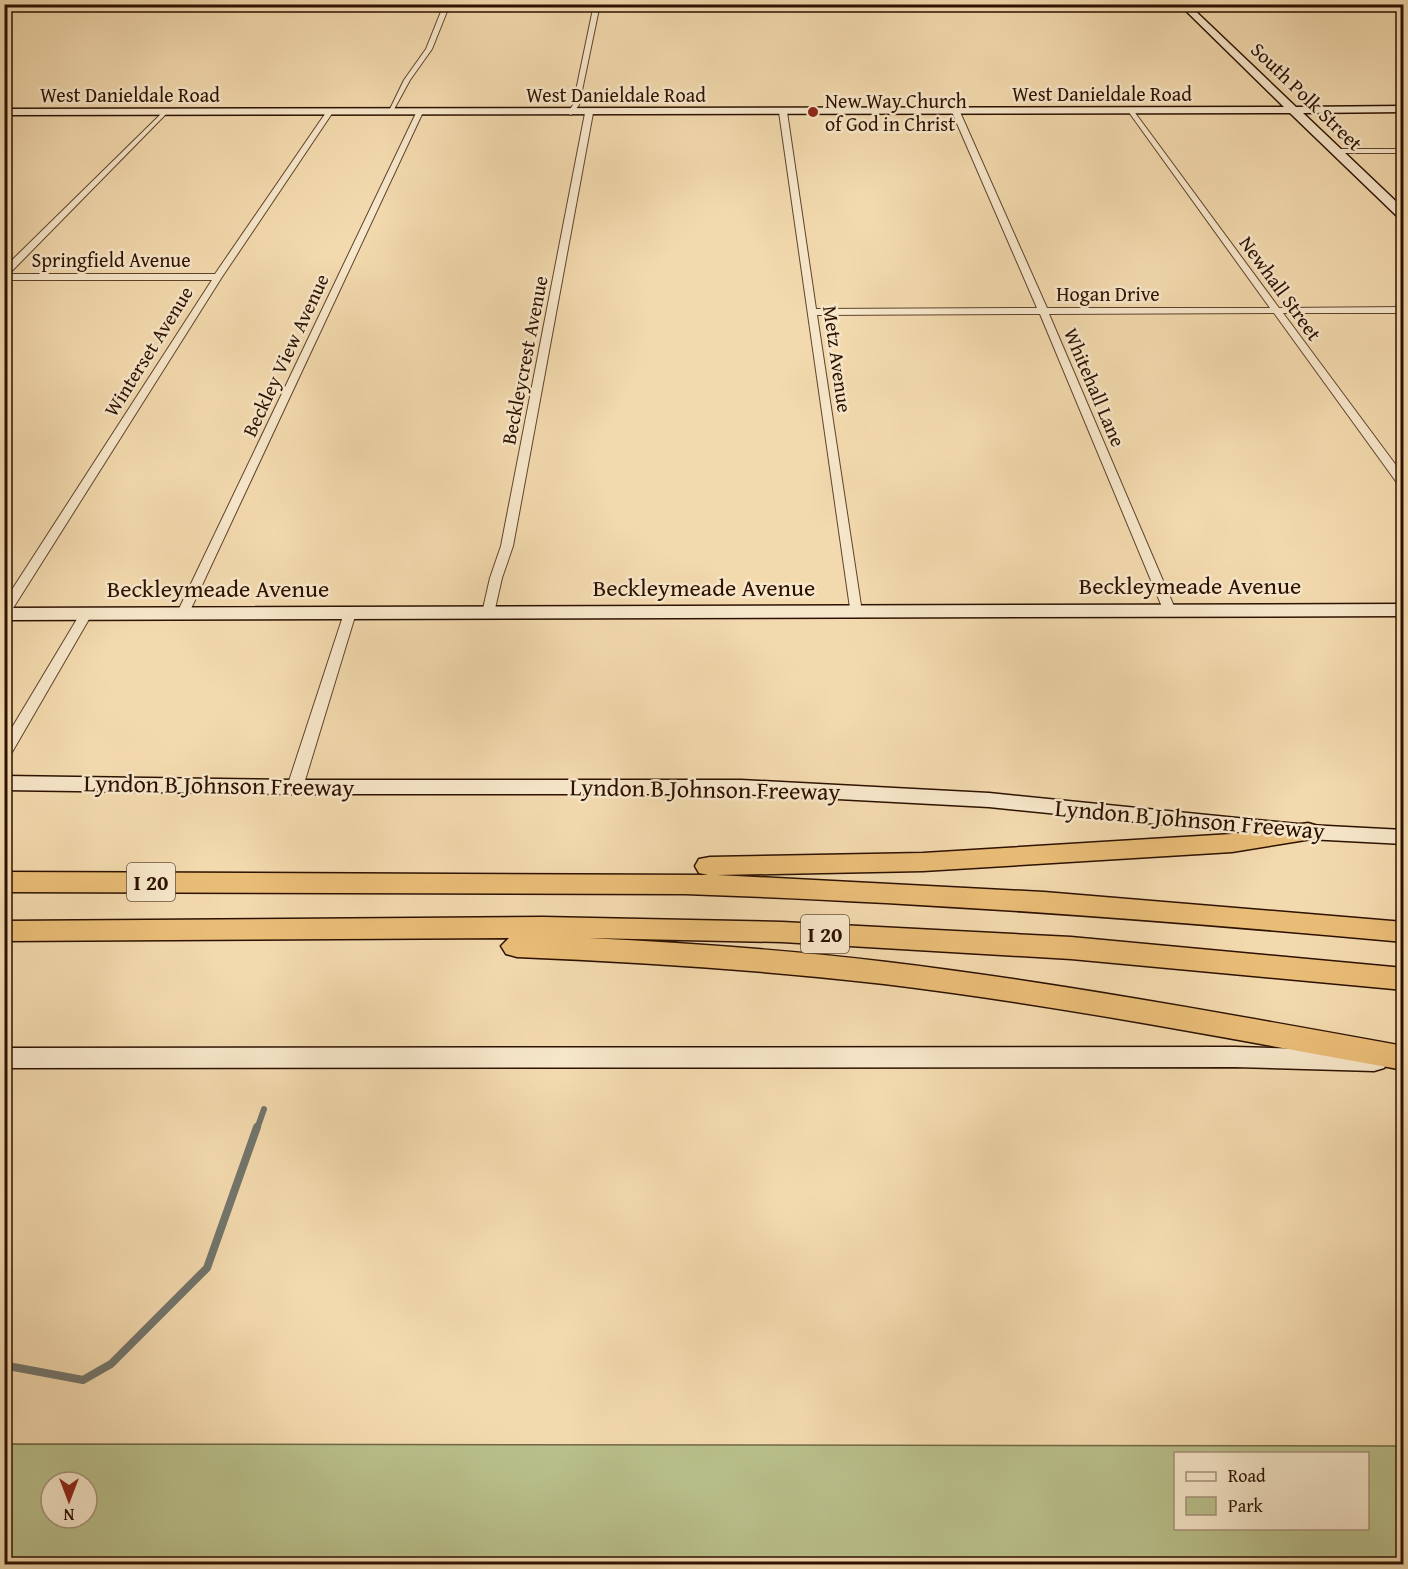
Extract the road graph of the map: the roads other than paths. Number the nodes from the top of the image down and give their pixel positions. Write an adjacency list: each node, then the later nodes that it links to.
1 (447, 4): 14 (street)
2 (597, 4): 16 (street)
3 (1183, 4): 5 (main road, South Polk Street)
4 (1194, 4): 6 (main road, South Polk Street)
5 (1248, 67): 6 (main road); 8 (main road, South Polk Street)
6 (1260, 67): 7 (main road, South Polk Street)
7 (1277, 79)
8 (1302, 108): 9 (main road, West Danieldale Road); 10 (main road, West Danieldale Road); 20 (main road, South Polk Street); 21 (main road, South Polk Street)
9 (1131, 111): 19 (main road, West Danieldale Road); 29 (street, Newhall Street)
10 (1404, 111)
11 (4, 112): 12 (main road, West Danieldale Road)
12 (165, 112): 13 (main road, West Danieldale Road); 26 (street)
13 (329, 112): 14 (main road, West Danieldale Road); 27 (street, Winterset Avenue)
14 (390, 112): 15 (main road, West Danieldale Road)
15 (420, 112): 16 (main road, West Danieldale Road); 37 (street, Beckley View Avenue)
16 (571, 112): 17 (main road, West Danieldale Road)
17 (589, 112): 18 (main road, West Danieldale Road); 39 (street, Beckleycrest Avenue)
18 (783, 112): 19 (main road, West Danieldale Road); 31 (street, Metz Avenue)
19 (956, 112): 28 (street, Whitehall Lane)
20 (1336, 151): 21 (street); 23 (main road, South Polk Street)
21 (1353, 151): 22 (street); 24 (main road, South Polk Street)
22 (1404, 151)
23 (1378, 192): 24 (main road); 25 (main road, South Polk Street)
24 (1399, 195)
25 (1404, 216)
26 (4, 276): 27 (street, Springfield Avenue)
27 (218, 277): 36 (street, Winterset Avenue)
28 (1043, 310): 29 (street, Hogan Drive); 31 (street, Hogan Drive); 34 (street, Whitehall Lane)
29 (1275, 310): 30 (street, Hogan Drive); 32 (street, Newhall Street)
30 (1404, 310)
31 (813, 312): 35 (street, Metz Avenue)
32 (1404, 484)
33 (1404, 610): 34 (main road, Beckleymeade Avenue)
34 (1170, 611): 35 (main road, Beckleymeade Avenue)
35 (856, 612): 39 (main road, Beckleymeade Avenue)
36 (4, 613): 40 (main road, Beckleymeade Avenue)
37 (183, 613): 38 (main road, Beckleymeade Avenue); 40 (main road, Beckleymeade Avenue)
38 (350, 613): 39 (main road, Beckleymeade Avenue); 43 (street)
39 (488, 613)
40 (86, 614): 41 (street)
41 (4, 754)
42 (4, 783): 43 (main road, Lyndon B Johnson Freeway)
43 (295, 787): 44 (main road, Lyndon B Johnson Freeway)
44 (1308, 832): 45 (main road, Lyndon B Johnson Freeway); 47 (highway)
45 (1404, 837)
46 (4, 882): 47 (highway, I 20)
47 (297, 882): 50 (highway, I 20)
48 (4, 931): 49 (highway, I 20)
49 (245, 931): 51 (highway, I 20); 53 (highway)
50 (1404, 932)
51 (1404, 980)
52 (4, 1058): 54 (main road)
53 (1404, 1058)
54 (1404, 1063)

